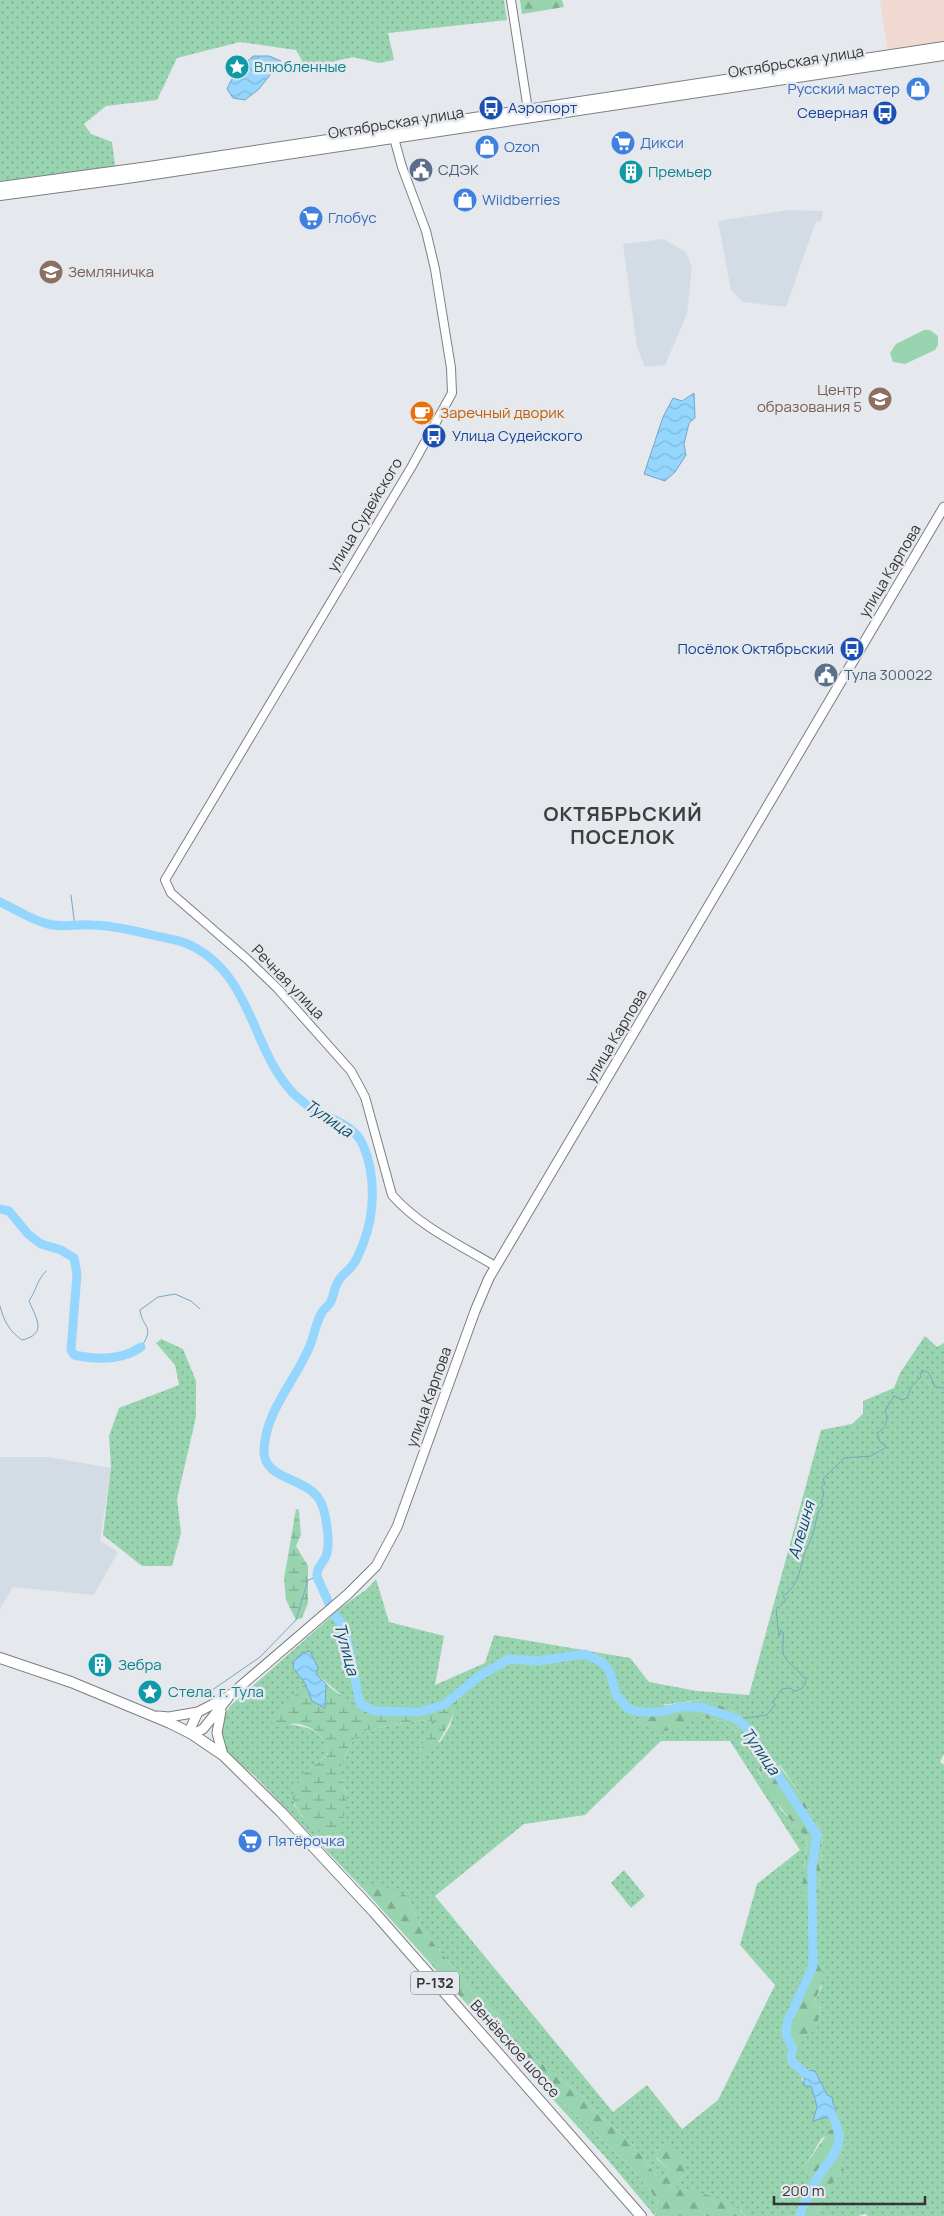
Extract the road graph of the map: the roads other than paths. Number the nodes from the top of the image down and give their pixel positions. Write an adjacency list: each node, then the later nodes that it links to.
1 (511, 0): 4 (street)
2 (944, 47): 4 (main road, Октябрьская улица)
3 (944, 55): 4 (main road, Октябрьская улица)
4 (528, 114): 5 (main road, Октябрьская улица)
5 (394, 134): 6 (main road, Октябрьская улица); 7 (main road, Октябрьская улица); 9 (street, улица Судейского)
6 (0, 187)
7 (0, 195)
8 (944, 508): 10 (main road, улица Карпова)
9 (166, 885): 10 (street, Речная улица)
10 (495, 1266): 12 (main road, улица Карпова)
11 (0, 1658): 15 (main road, Венёвское шоссе / Р-132)
12 (230, 1696): 13 (main road); 14 (main road)
13 (223, 1706): 16 (main road); 17 (main road)
14 (198, 1712): 15 (main road); 16 (main road)
15 (146, 1713): 16 (main road, Венёвское шоссе / Р-132)
16 (192, 1734): 17 (main road, Венёвское шоссе / Р-132)
17 (223, 1755): 18 (main road, Венёвское шоссе / Р-132)
18 (641, 2216)

